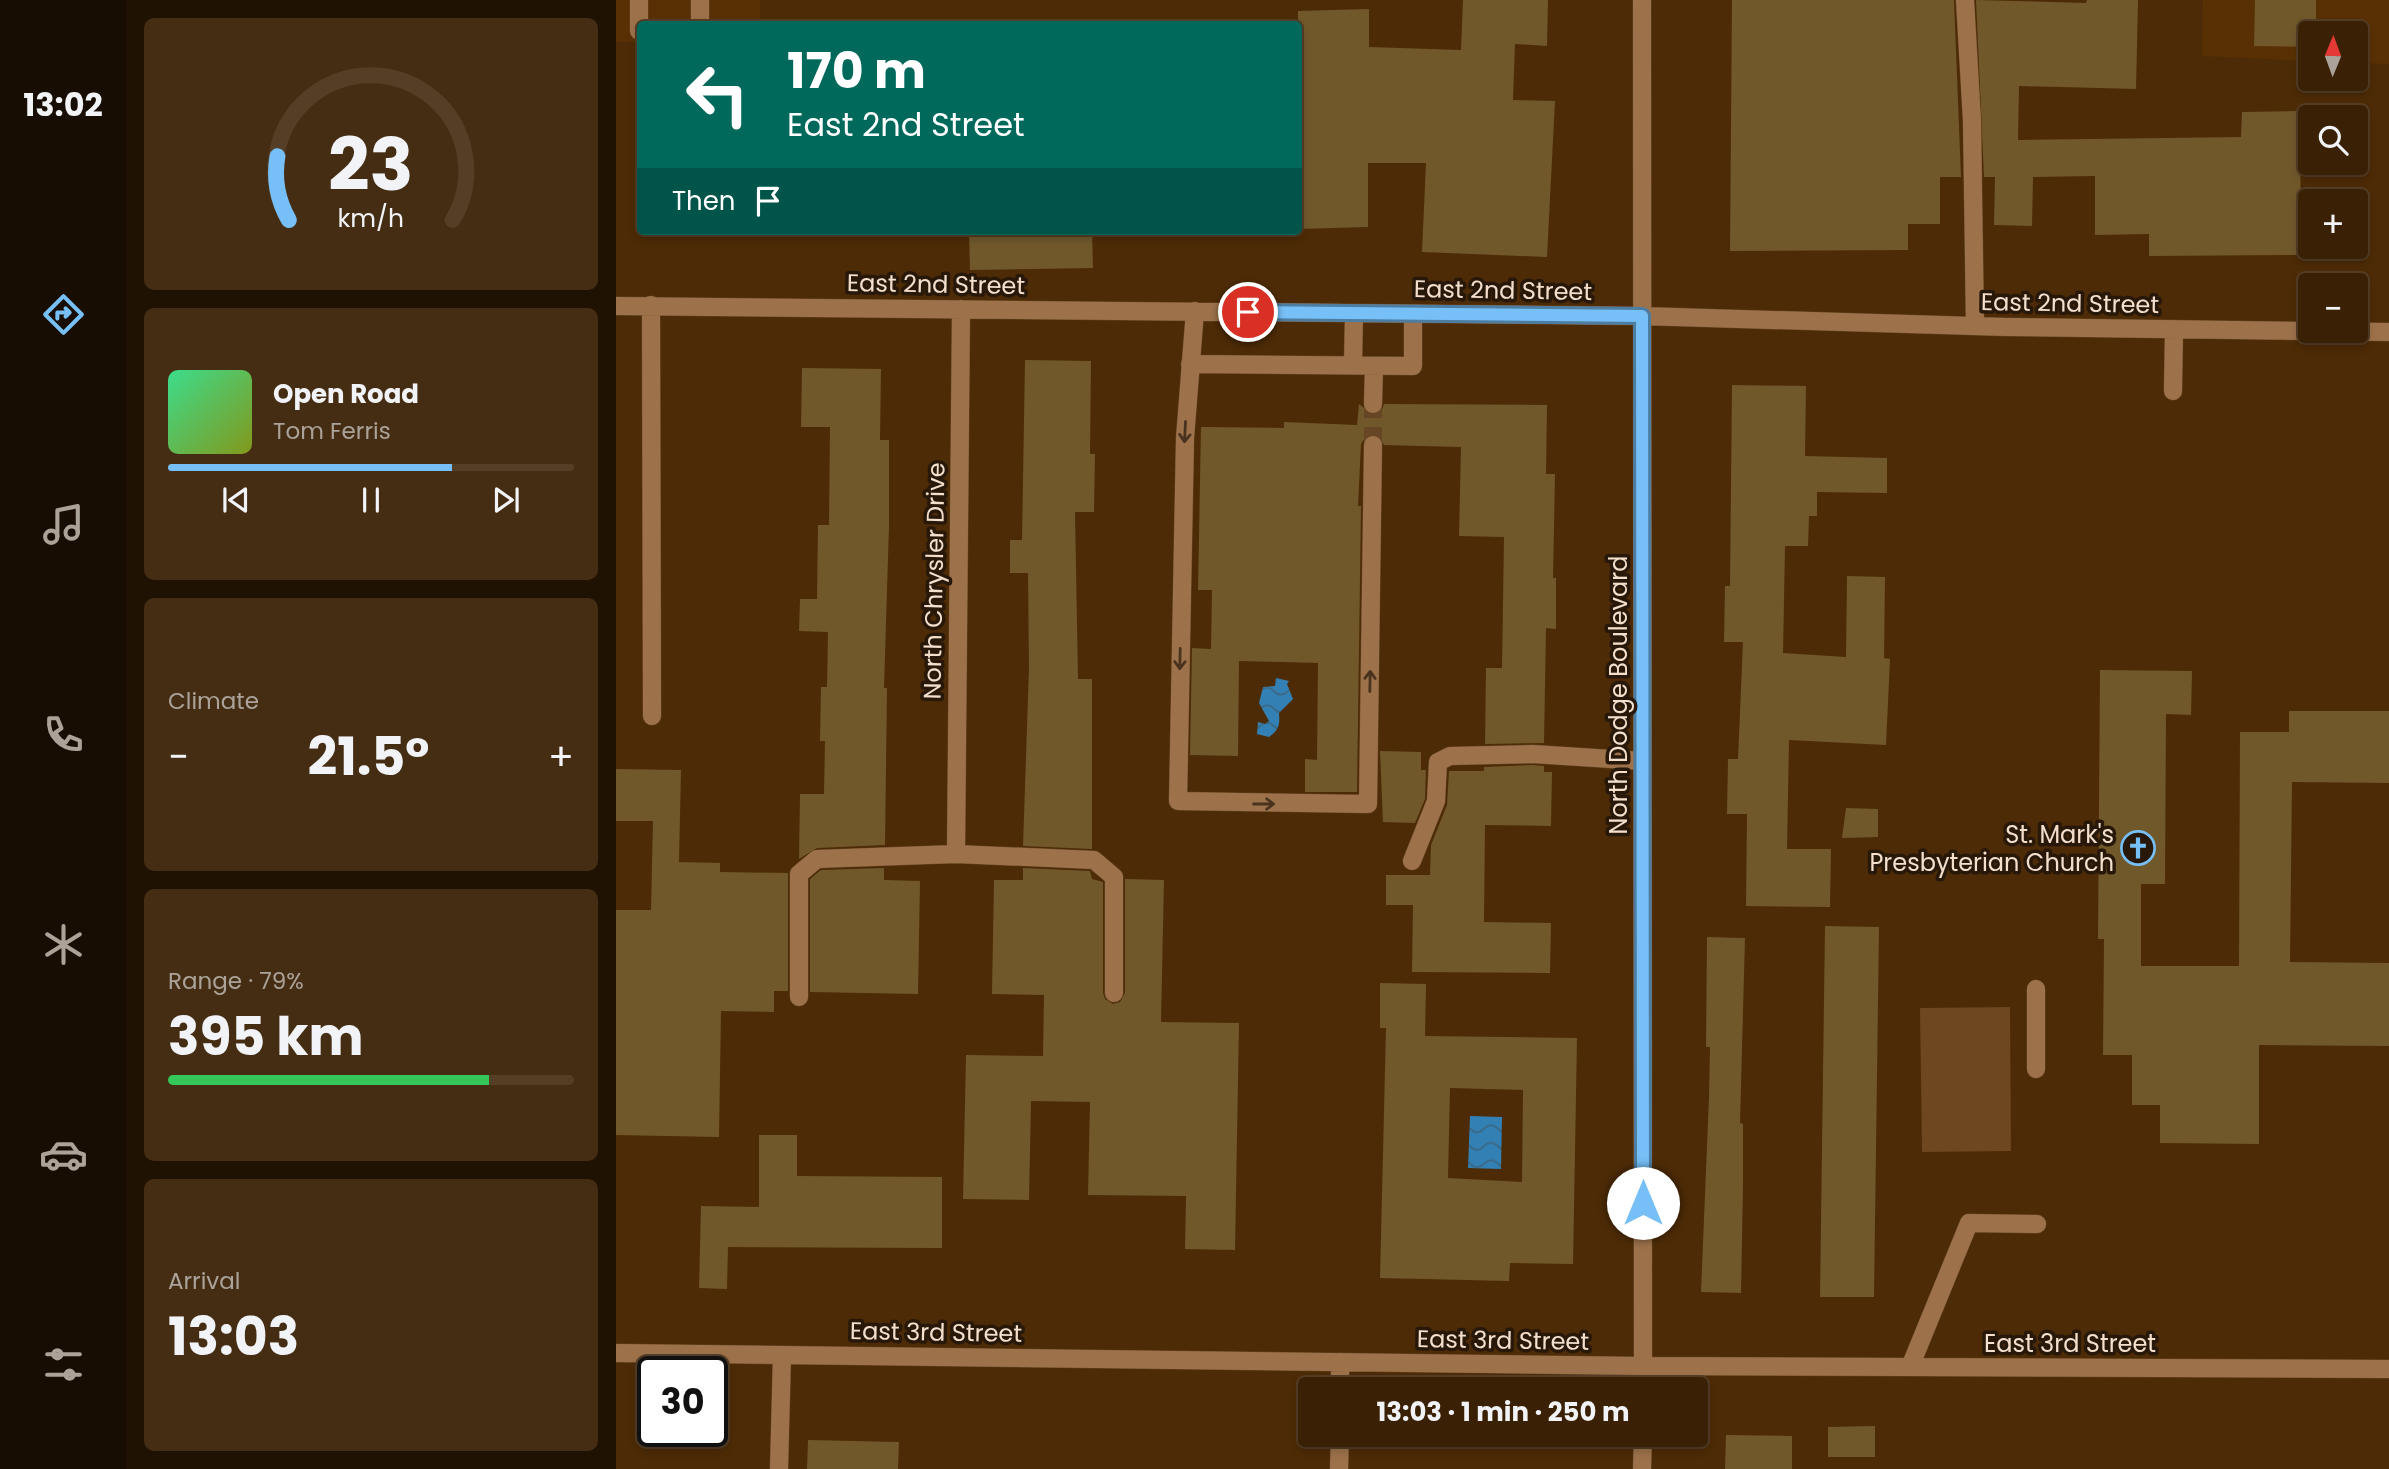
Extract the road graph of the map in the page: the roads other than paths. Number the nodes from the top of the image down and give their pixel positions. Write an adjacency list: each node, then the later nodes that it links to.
1 (639, 0): 5 (street)
2 (700, 0): 6 (street)
3 (1642, 0): 13 (street, North Dodge Boulevard)
4 (1965, 0): 14 (street)
5 (639, 21)
6 (700, 21)
7 (651, 305): 8 (street, East 2nd Street); 9 (street, East 2nd Street); 23 (street)
8 (616, 306)
9 (961, 309): 10 (street, East 2nd Street); 25 (street, North Chrysler Drive)
10 (1195, 311): 11 (street, East 2nd Street); 17 (street)
11 (1354, 313): 12 (street, East 2nd Street); 18 (street)
12 (1413, 314): 13 (street, East 2nd Street); 19 (street)
13 (1642, 316): 14 (street, East 2nd Street); 24 (street, North Dodge Boulevard)
14 (1975, 326): 15 (street, East 2nd Street)
15 (2174, 329): 16 (street, East 2nd Street); 20 (street)
16 (2389, 332)
17 (1190, 364): 18 (street); 22 (street, one-way to 22)
18 (1353, 365): 19 (street)
19 (1374, 366): 21 (street)
20 (2174, 391)
21 (1373, 404)
22 (1373, 445)
23 (652, 716)
24 (1642, 761): 26 (street); 35 (street, North Dodge Boulevard)
25 (956, 854): 28 (street); 29 (street)
26 (1412, 861)
27 (2036, 989): 30 (street)
28 (1114, 993)
29 (799, 997)
30 (2036, 1069)
31 (2037, 1224): 36 (street)
32 (616, 1353): 33 (street, East 3rd Street)
33 (782, 1355): 34 (street, East 3rd Street); 42 (street)
34 (1340, 1362): 35 (street, East 3rd Street); 38 (street)
35 (1644, 1366): 36 (street, East 3rd Street); 39 (street, North Dodge Boulevard)
36 (1910, 1367): 37 (street, East 3rd Street)
37 (2389, 1369)
38 (1340, 1377)
39 (1644, 1377)
40 (1340, 1447): 43 (street)
41 (1643, 1447): 44 (street)
42 (779, 1469)
43 (1339, 1469)
44 (1642, 1469)

